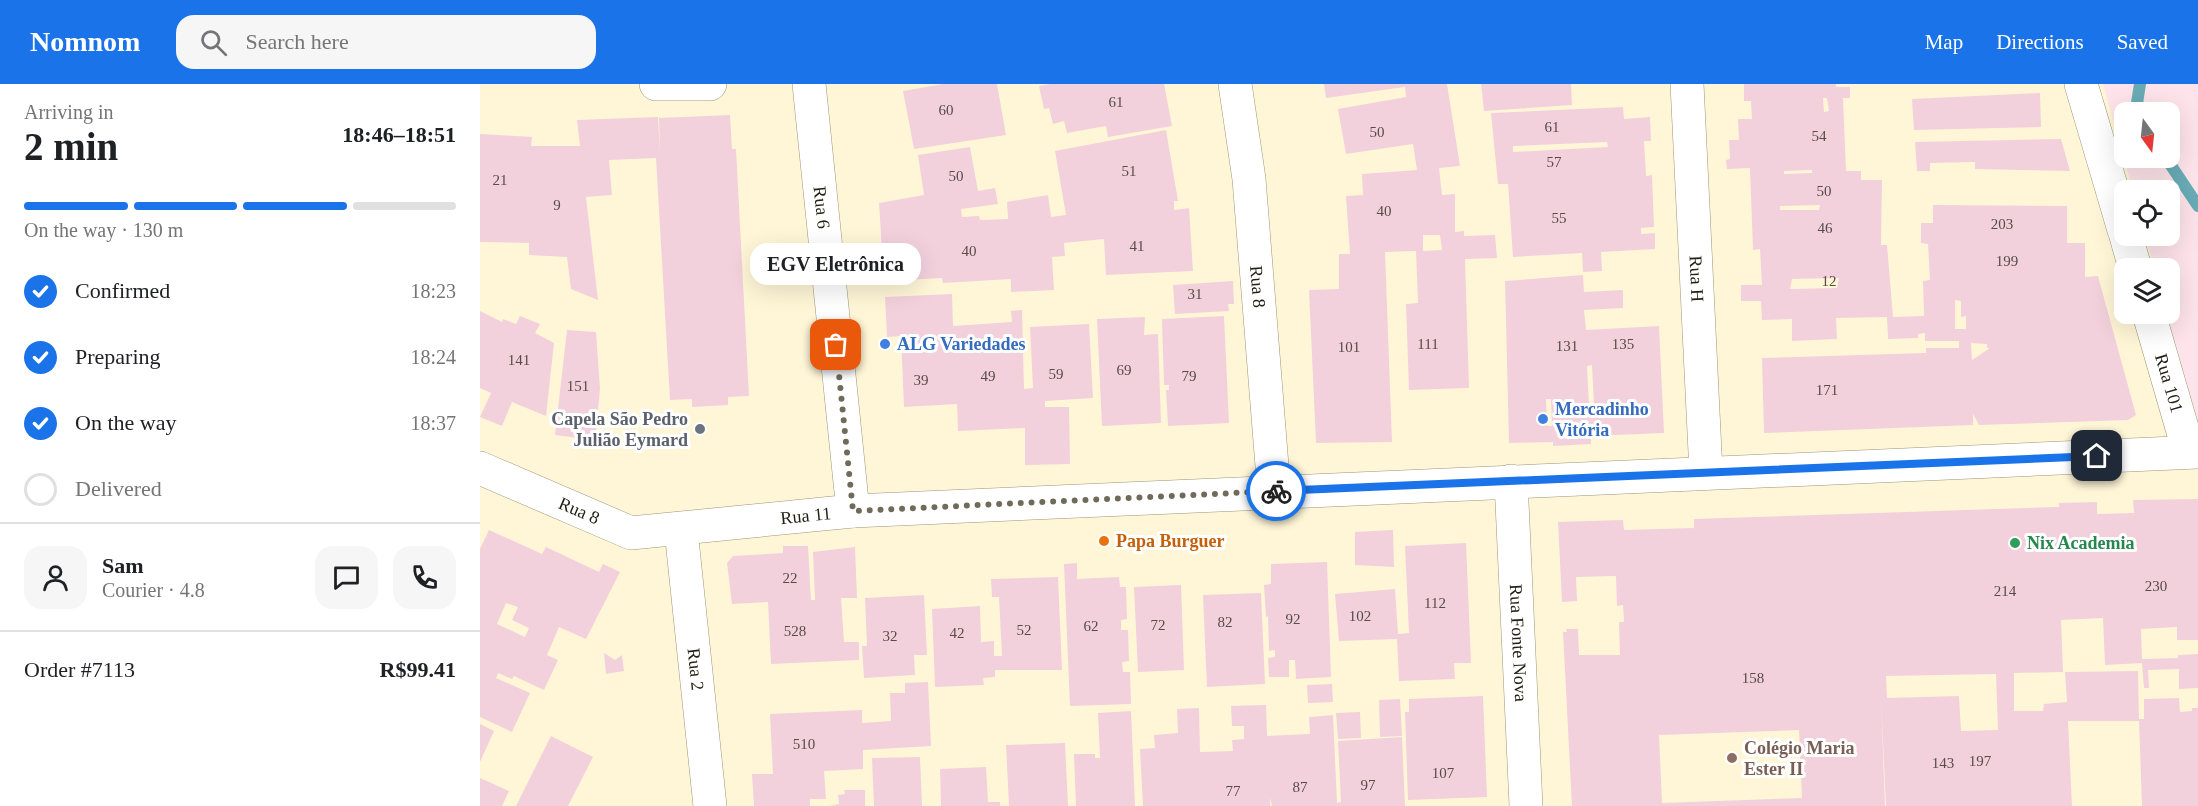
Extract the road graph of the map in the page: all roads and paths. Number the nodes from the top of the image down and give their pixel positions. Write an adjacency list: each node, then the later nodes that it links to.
1 (656, 84): 2 (street)
2 (710, 84)
3 (809, 84): 14 (street, Rua 6)
4 (1235, 84): 13 (street, Rua 8)
5 (1687, 84): 11 (street, Rua H)
6 (2081, 84): 7 (street)
7 (2114, 196)
8 (2152, 324): 9 (street, Rua 101)
9 (2194, 452): 11 (street, Rua 11)
10 (480, 468): 15 (street, Rua 8)
11 (1706, 473): 12 (street, Rua 11)
12 (1511, 481): 13 (street, Rua 11); 17 (street, Rua Fonte Nova)
13 (1274, 491): 14 (street, Rua 11)
14 (853, 511): 15 (street, Rua 11)
15 (681, 530): 16 (street, Rua 2)
16 (710, 806)
17 (1526, 806)

